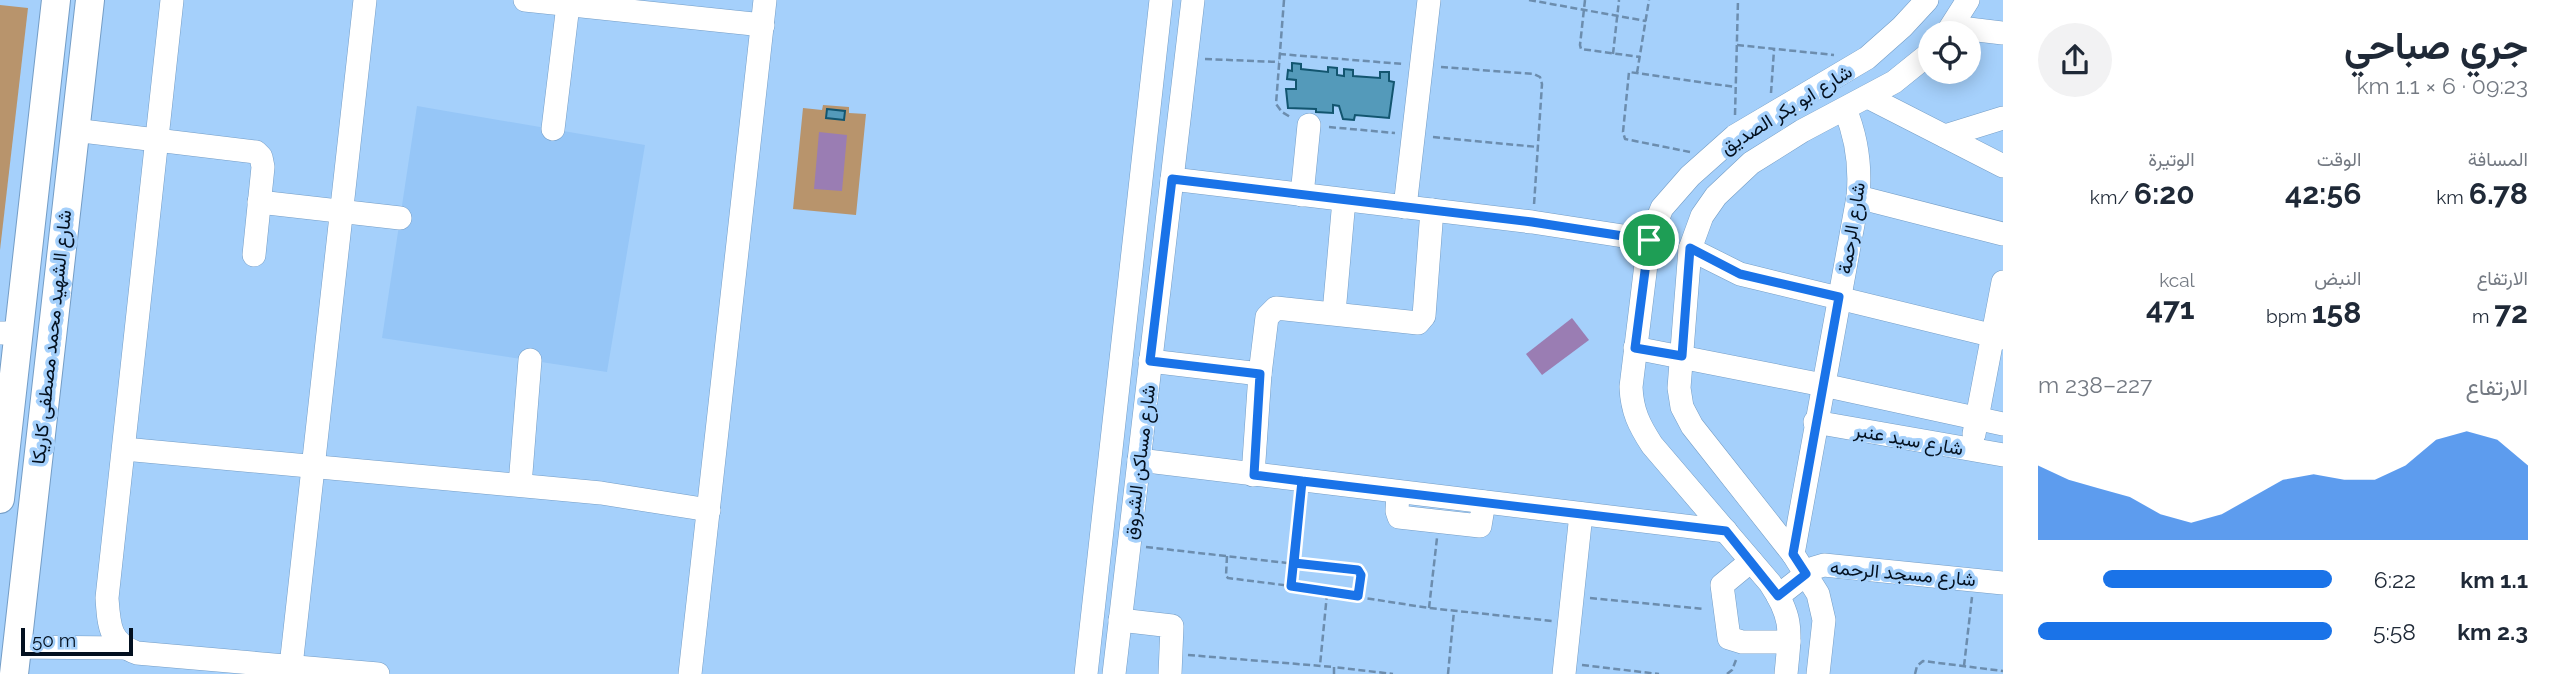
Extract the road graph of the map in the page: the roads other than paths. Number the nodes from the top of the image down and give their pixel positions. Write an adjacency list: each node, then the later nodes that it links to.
1 (172, 0): 24 (street)
2 (365, 0): 32 (street)
3 (525, 0): 11 (street)
4 (765, 0): 13 (street)
5 (1161, 0): 35 (street, شارع مساكن الشروق)
6 (1192, 0): 26 (street, شارع مساكن الشروق)
7 (1429, 0): 31 (street)
8 (1927, 0): 38 (street, شارع ابو بكر الصديق)
9 (1968, 0): 12 (street)
10 (71, 2): 22 (main road, شارع الشهيد محمد مصطفى كاريكا); 47 (main road, شارع الشهيد محمد مصطفى كاريكا)
11 (568, 5): 13 (street); 21 (street)
12 (1955, 21)
13 (763, 25): 67 (street)
14 (1981, 32): 15 (street)
15 (2003, 33)
16 (1918, 63): 17 (street, شارع ابو بكر الصديق)
17 (1868, 97): 18 (street, شارع ابو بكر الصديق); 23 (street)
18 (1845, 109): 28 (street, شارع الرحمة); 39 (street, شارع ابو بكر الصديق)
19 (2003, 118): 23 (street)
20 (1309, 125): 27 (street)
21 (553, 129)
22 (75, 130): 24 (street); 78 (main road, شارع الشهيد محمد مصطفى كاريكا)
23 (1945, 136): 25 (street)
24 (157, 140): 30 (street); 57 (street)
25 (2003, 166)
26 (1172, 179): 27 (street); 37 (street, شارع مساكن الشروق)
27 (1302, 195): 29 (street)
28 (1858, 197): 36 (street); 44 (street, شارع الرحمة)
29 (1344, 200): 31 (street); 45 (street)
30 (259, 202): 32 (street); 40 (street)
31 (1405, 207): 33 (street)
32 (340, 210): 34 (street); 61 (street)
33 (1432, 210): 38 (street); 45 (street)
34 (400, 218)
35 (1135, 232): 37 (street); 41 (street, شارع مساكن الشروق)
36 (2003, 234)
37 (1165, 237): 42 (street, شارع مساكن الشروق)
38 (1649, 240): 48 (street, شارع ابو بكر الصديق)
39 (1690, 248): 44 (street); 49 (street, شارع ابو بكر الصديق)
40 (254, 256)
41 (1131, 272): 42 (street); 84 (street, شارع مساكن الشروق)
42 (1160, 273): 51 (street, شارع مساكن الشروق)
43 (2003, 282): 46 (street)
44 (1839, 297): 46 (street); 53 (street, شارع الرحمة)
45 (1334, 313): 52 (street)
46 (1998, 336): 54 (street)
47 (9, 343): 65 (main road, شارع الشهيد محمد مصطفى كاريكا)
48 (1635, 348): 49 (street); 69 (street, شارع ابو بكر الصديق)
49 (1682, 356): 53 (street); 70 (street, شارع ابو بكر الصديق)
50 (530, 360): 63 (street)
51 (1150, 361): 52 (street); 60 (street, شارع مساكن الشروق)
52 (1260, 374): 62 (street)
53 (1823, 385): 54 (street); 55 (street, شارع الرحمة)
54 (1976, 419): 56 (street); 58 (street)
55 (1815, 422): 58 (street, شارع سيد عنبر); 70 (street, شارع الرحمة)
56 (2003, 424)
57 (124, 449): 61 (street); 77 (street)
58 (1971, 449): 59 (street, شارع سيد عنبر)
59 (2003, 455)
60 (1139, 460): 62 (street); 75 (street, شارع مساكن الشروق)
61 (312, 466): 63 (street); 80 (street)
62 (1254, 475): 64 (street)
63 (520, 485): 67 (street)
64 (1398, 492): 66 (street); 66 (street)
65 (0, 499)
66 (1484, 502): 68 (street)
67 (709, 510): 83 (street)
68 (1581, 514): 69 (street); 81 (street)
69 (1726, 531): 71 (street, شارع ابو بكر الصديق)
70 (1793, 554): 72 (street, شارع ابو بكر الصديق)
71 (1751, 561): 74 (street, شارع ابو بكر الصديق); 76 (street)
72 (1806, 574): 73 (street, شارع مسجد الرحمه); 74 (street); 87 (street, شارع ابو بكر الصديق)
73 (2003, 583)
74 (1778, 596): 76 (street, شارع ابو بكر الصديق)
75 (1120, 620): 79 (street); 85 (street, شارع مساكن الشروق)
76 (1789, 642): 86 (street, شارع ابو بكر الصديق)
77 (123, 648): 78 (street); 80 (street)
78 (15, 660)
79 (1171, 664)
80 (290, 666): 82 (street)
81 (1564, 668)
82 (378, 674)
83 (690, 674)
84 (1086, 674)
85 (1114, 674)
86 (1786, 674)
87 (1818, 674)

